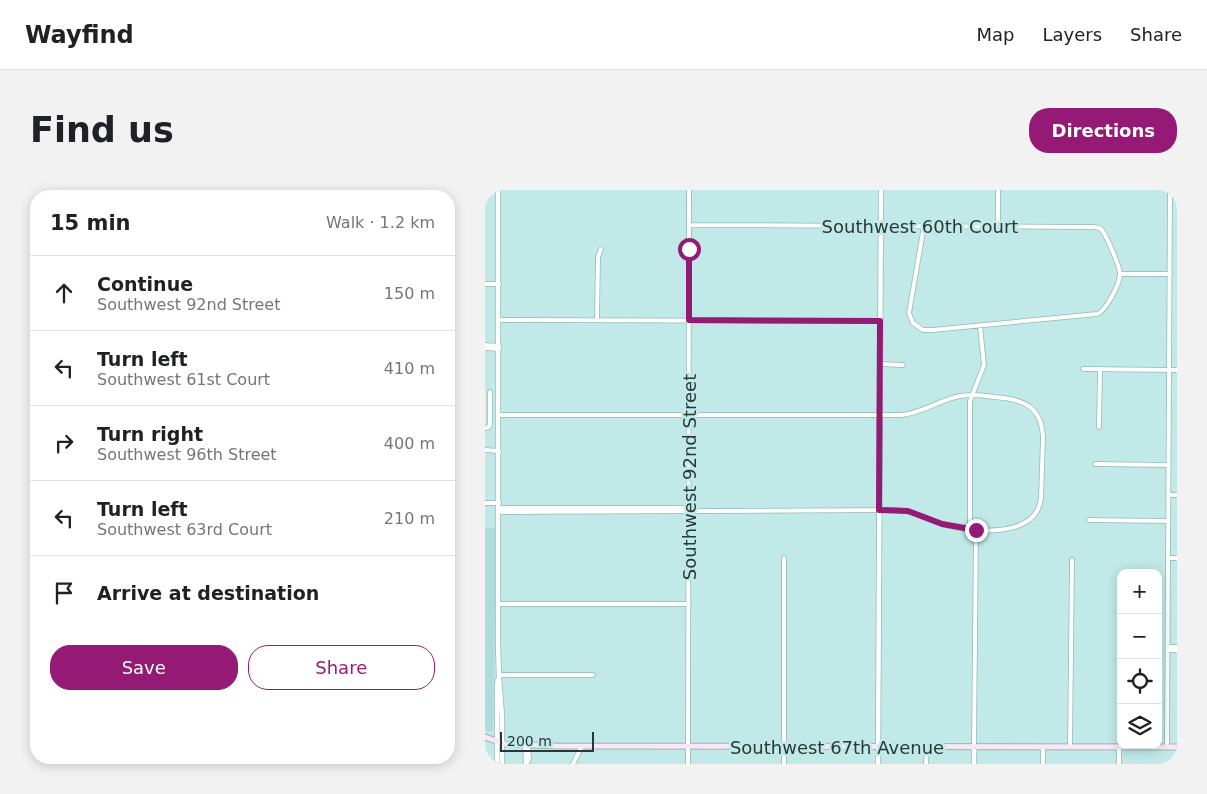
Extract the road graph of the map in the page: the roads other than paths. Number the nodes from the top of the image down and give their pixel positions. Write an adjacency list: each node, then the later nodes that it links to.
1 (499, 190): 14 (street)
2 (689, 190): 6 (street, Southwest 92nd Street)
3 (881, 190): 7 (street)
4 (998, 190): 9 (street)
5 (1170, 190): 12 (street)
6 (689, 225): 7 (street, Southwest 60th Court); 17 (street, Southwest 92nd Street)
7 (881, 226): 8 (street, Southwest 60th Court); 18 (street)
8 (924, 226): 9 (street, Southwest 60th Court); 19 (street)
9 (997, 226): 11 (street, Southwest 60th Court)
10 (601, 249): 16 (street)
11 (1120, 274): 12 (street); 19 (street)
12 (1170, 274): 26 (street)
13 (485, 284): 14 (street)
14 (499, 284): 15 (street)
15 (499, 320): 16 (street); 21 (street)
16 (597, 320): 17 (street)
17 (689, 320): 18 (street); 31 (street, Southwest 92nd Street)
18 (880, 321): 22 (street)
19 (980, 326): 29 (street)
20 (485, 347): 21 (street)
21 (499, 347): 30 (street)
22 (880, 364): 23 (street); 32 (street)
23 (903, 365)
24 (1083, 369): 25 (street)
25 (1100, 369): 26 (street); 33 (street)
26 (1169, 370): 27 (street); 38 (street)
27 (1177, 370)
28 (491, 392): 34 (street)
29 (972, 395): 32 (street); 47 (street); 48 (street)
30 (499, 415): 31 (street); 36 (street)
31 (689, 415): 32 (street); 43 (street, Southwest 92nd Street)
32 (880, 415): 44 (street)
33 (1099, 427)
34 (487, 428)
35 (485, 450): 36 (street)
36 (499, 450): 42 (street)
37 (1095, 464): 38 (street)
38 (1168, 465): 39 (street)
39 (1168, 495): 40 (street); 46 (street)
40 (1177, 495)
41 (485, 503): 42 (street)
42 (499, 507): 43 (street); 53 (street)
43 (689, 510): 44 (street); 54 (street, Southwest 92nd Street)
44 (879, 510): 47 (street); 65 (street)
45 (1089, 520): 46 (street)
46 (1168, 521): 50 (street)
47 (970, 530): 48 (street)
48 (976, 530): 67 (street)
49 (784, 558): 64 (street)
50 (1168, 558): 51 (street); 55 (street)
51 (1177, 558)
52 (1072, 560): 69 (street)
53 (498, 604): 54 (street); 58 (street)
54 (689, 604): 63 (street, Southwest 92nd Street)
55 (1168, 649): 56 (street); 72 (street)
56 (1177, 649)
57 (593, 675): 58 (street)
58 (499, 677): 60 (street)
59 (485, 737): 60 (main road)
60 (500, 743): 61 (main road, Southwest 67th Avenue); 75 (street); 76 (street)
61 (527, 745): 62 (main road, Southwest 67th Avenue); 77 (street)
62 (582, 746): 63 (main road, Southwest 67th Avenue); 78 (street)
63 (688, 746): 64 (main road, Southwest 67th Avenue); 79 (street, Southwest 92nd Street)
64 (784, 746): 65 (main road, Southwest 67th Avenue); 80 (street)
65 (878, 746): 66 (main road, Southwest 67th Avenue); 81 (street)
66 (927, 746): 67 (main road, Southwest 67th Avenue); 82 (street)
67 (975, 747): 68 (main road, Southwest 67th Avenue); 83 (street)
68 (1043, 747): 69 (main road, Southwest 67th Avenue); 84 (street)
69 (1070, 747): 70 (main road, Southwest 67th Avenue)
70 (1117, 747)
71 (1162, 747): 72 (main road, Southwest 67th Avenue)
72 (1167, 747): 73 (main road, Southwest 67th Avenue)
73 (1177, 747)
74 (1119, 749): 85 (street)
75 (497, 764)
76 (502, 764)
77 (526, 764)
78 (573, 764)
79 (688, 764)
80 (783, 764)
81 (878, 764)
82 (926, 764)
83 (974, 764)
84 (1043, 764)
85 (1119, 764)

